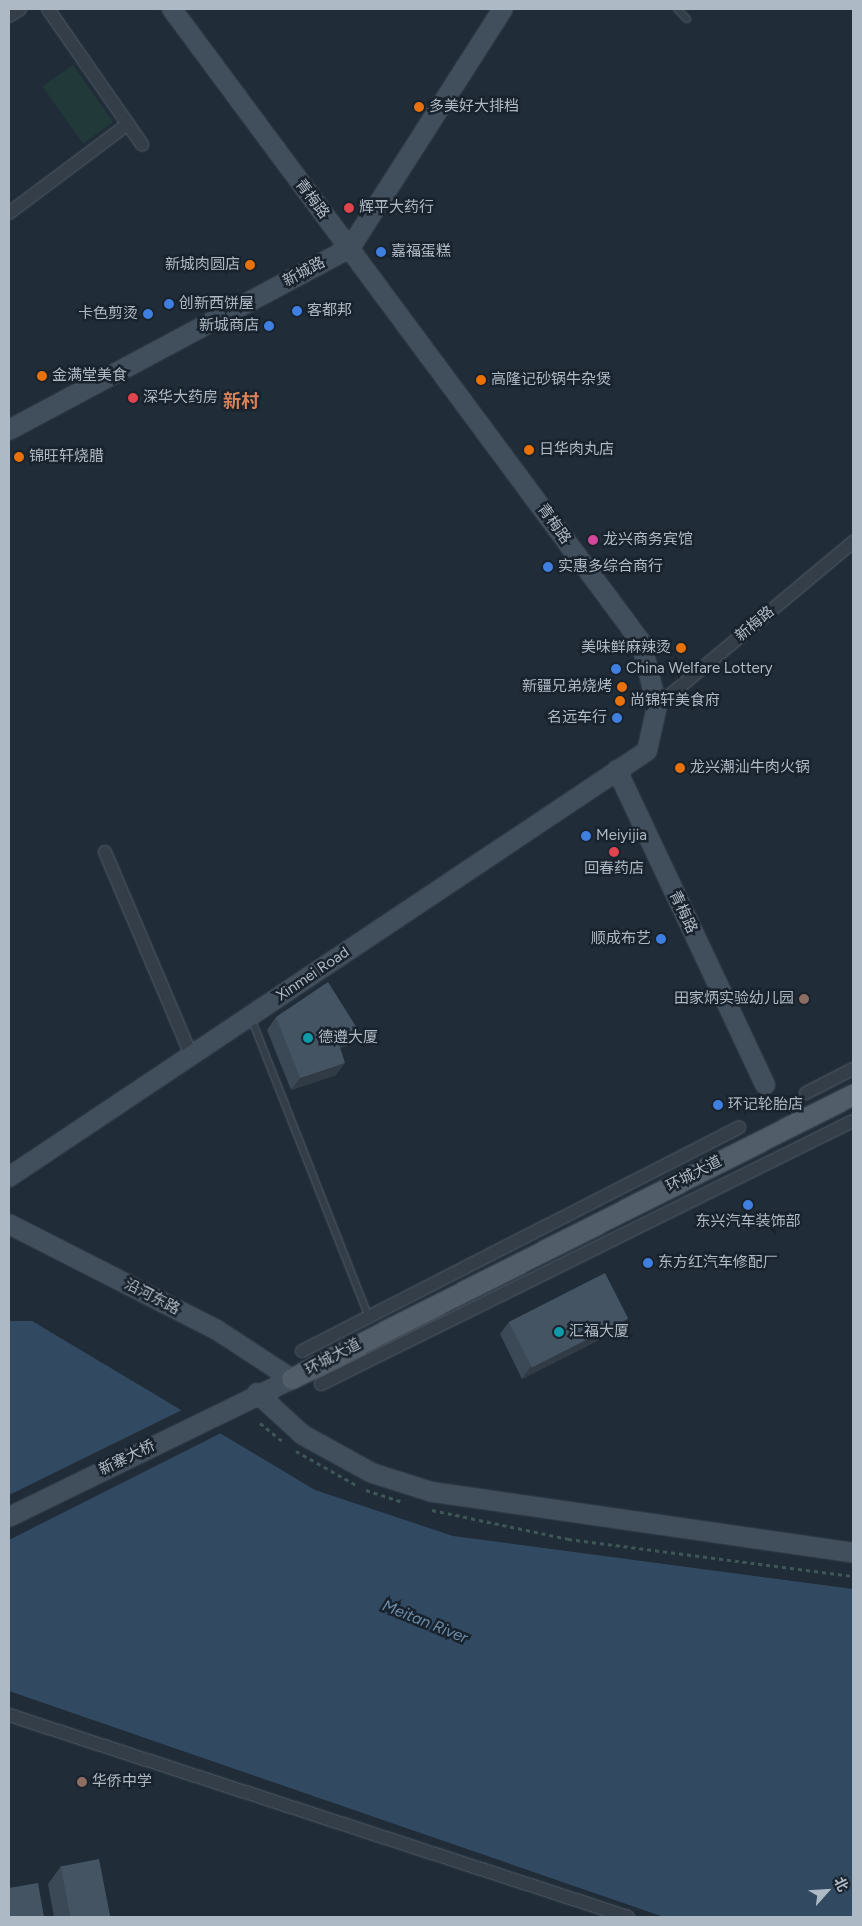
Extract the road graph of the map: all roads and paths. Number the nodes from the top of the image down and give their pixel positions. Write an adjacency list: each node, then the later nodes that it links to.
1 (20, 9): 6 (street)
2 (48, 9): 8 (street)
3 (172, 9): 11 (main road, 青梅路)
4 (503, 9): 11 (main road, 新城路)
5 (677, 9): 7 (lane)
6 (9, 16)
7 (687, 19)
8 (128, 124): 9 (street); 10 (street)
9 (142, 144)
10 (9, 213)
11 (350, 248): 12 (main road, 新城路); 14 (main road, 青梅路)
12 (9, 430)
13 (853, 542): 14 (street, 新梅路)
14 (657, 706): 15 (main road, 青梅路)
15 (617, 770): 17 (main road, Xinmei Road); 20 (main road, 青梅路)
16 (105, 852): 18 (street)
17 (250, 1016): 18 (main road, Xinmei Road); 28 (lane)
18 (191, 1055): 26 (main road, Xinmei Road)
19 (853, 1069): 21 (street)
20 (765, 1085)
21 (806, 1092)
22 (853, 1095): 30 (main road, 环城大道)
23 (853, 1107): 30 (main road, 环城大道)
24 (853, 1120): 31 (street)
25 (739, 1127): 28 (street)
26 (9, 1177)
27 (9, 1224): 30 (main road, 沿河东路)
28 (369, 1317): 29 (street)
29 (302, 1351)
30 (292, 1378): 32 (main road, 新寨大桥)
31 (321, 1384)
32 (252, 1396): 33 (main road, 新寨大桥); 34 (main road)
33 (9, 1517)
34 (853, 1553)
35 (9, 1715): 36 (street)
36 (628, 1917)

